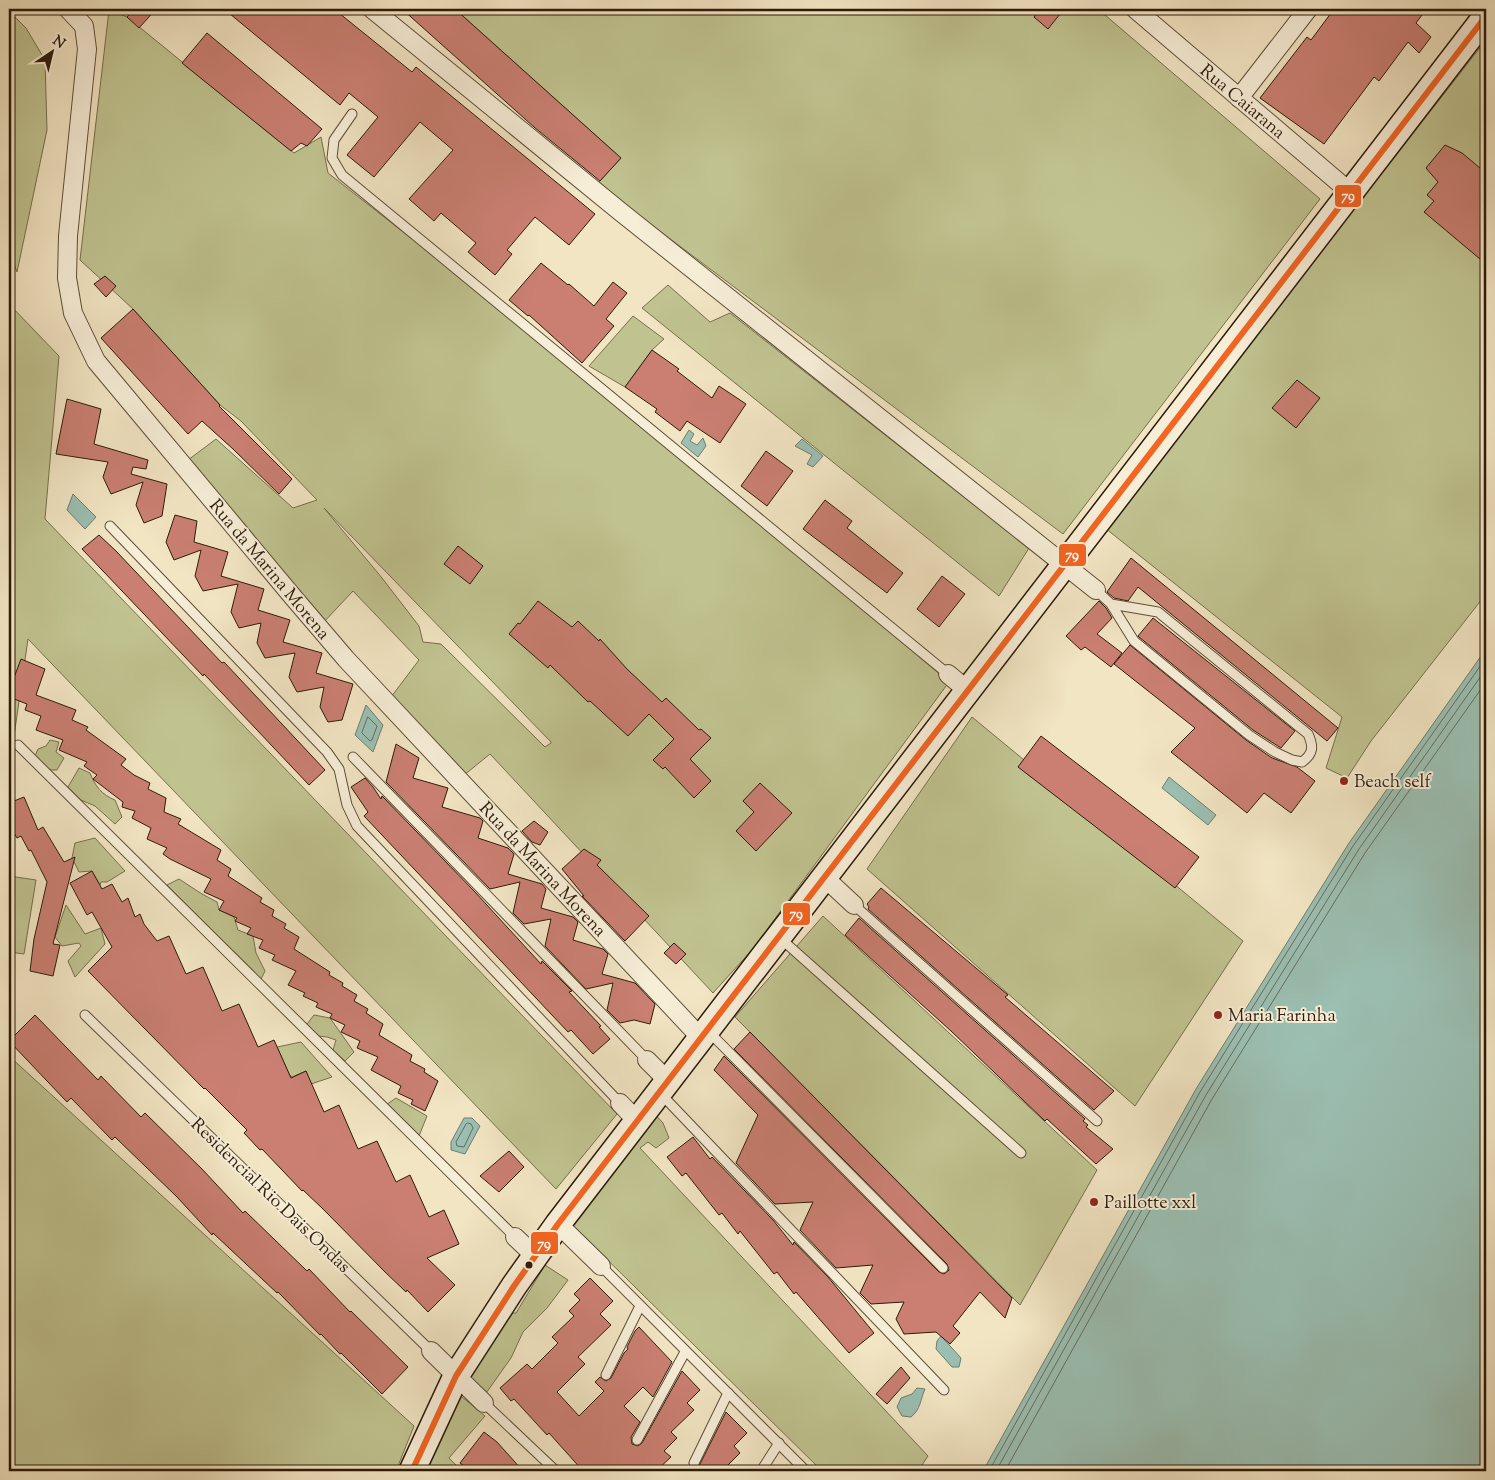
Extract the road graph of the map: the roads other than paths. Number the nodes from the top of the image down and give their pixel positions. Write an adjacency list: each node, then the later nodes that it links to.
1 (68, 9): 21 (street, Rua da Marina Morena)
2 (372, 9): 10 (street)
3 (1135, 9): 6 (street, Rua Caiarana)
4 (1308, 9): 6 (street)
5 (1486, 16): 8 (main road)
6 (1239, 98): 8 (street, Rua Caiarana)
7 (352, 114): 13 (lane)
8 (1350, 192): 10 (main road)
9 (110, 526): 24 (lane)
10 (1065, 565): 11 (street); 14 (main road)
11 (1096, 590): 12 (lane)
12 (1111, 604): 12 (lane)
13 (948, 674): 14 (street)
14 (968, 690): 17 (main road)
15 (18, 745): 28 (lane)
16 (353, 757): 22 (lane)
17 (825, 878): 18 (street); 19 (main road)
18 (854, 905): 25 (lane)
19 (779, 937): 21 (main road); 26 (lane)
20 (85, 1015): 33 (lane, Residencial Rio Dais Ondas)
21 (704, 1034): 23 (main road); 31 (lane)
22 (648, 1060): 23 (street)
23 (663, 1087): 24 (main road); 37 (lane)
24 (629, 1112): 27 (main road)
25 (1097, 1122)
26 (1021, 1153)
27 (558, 1224): 29 (main road); 30 (street)
28 (515, 1237): 29 (street)
29 (535, 1256): 36 (main road)
30 (601, 1266): 32 (lane)
31 (944, 1268)
32 (640, 1306): 34 (lane); 35 (lane)
33 (431, 1351): 36 (street, Residencial Rio Dais Ondas)
34 (685, 1352): 38 (lane); 40 (lane)
35 (606, 1375)
36 (456, 1376): 39 (street, Residencial Rio Dais Ondas); 43 (main road)
37 (944, 1390)
38 (728, 1394): 41 (lane); 42 (lane)
39 (484, 1403): 44 (lane)
40 (637, 1440)
41 (779, 1443): 45 (lane); 46 (lane)
42 (694, 1463)
43 (412, 1471)
44 (556, 1471)
45 (761, 1471)
46 (806, 1471)

